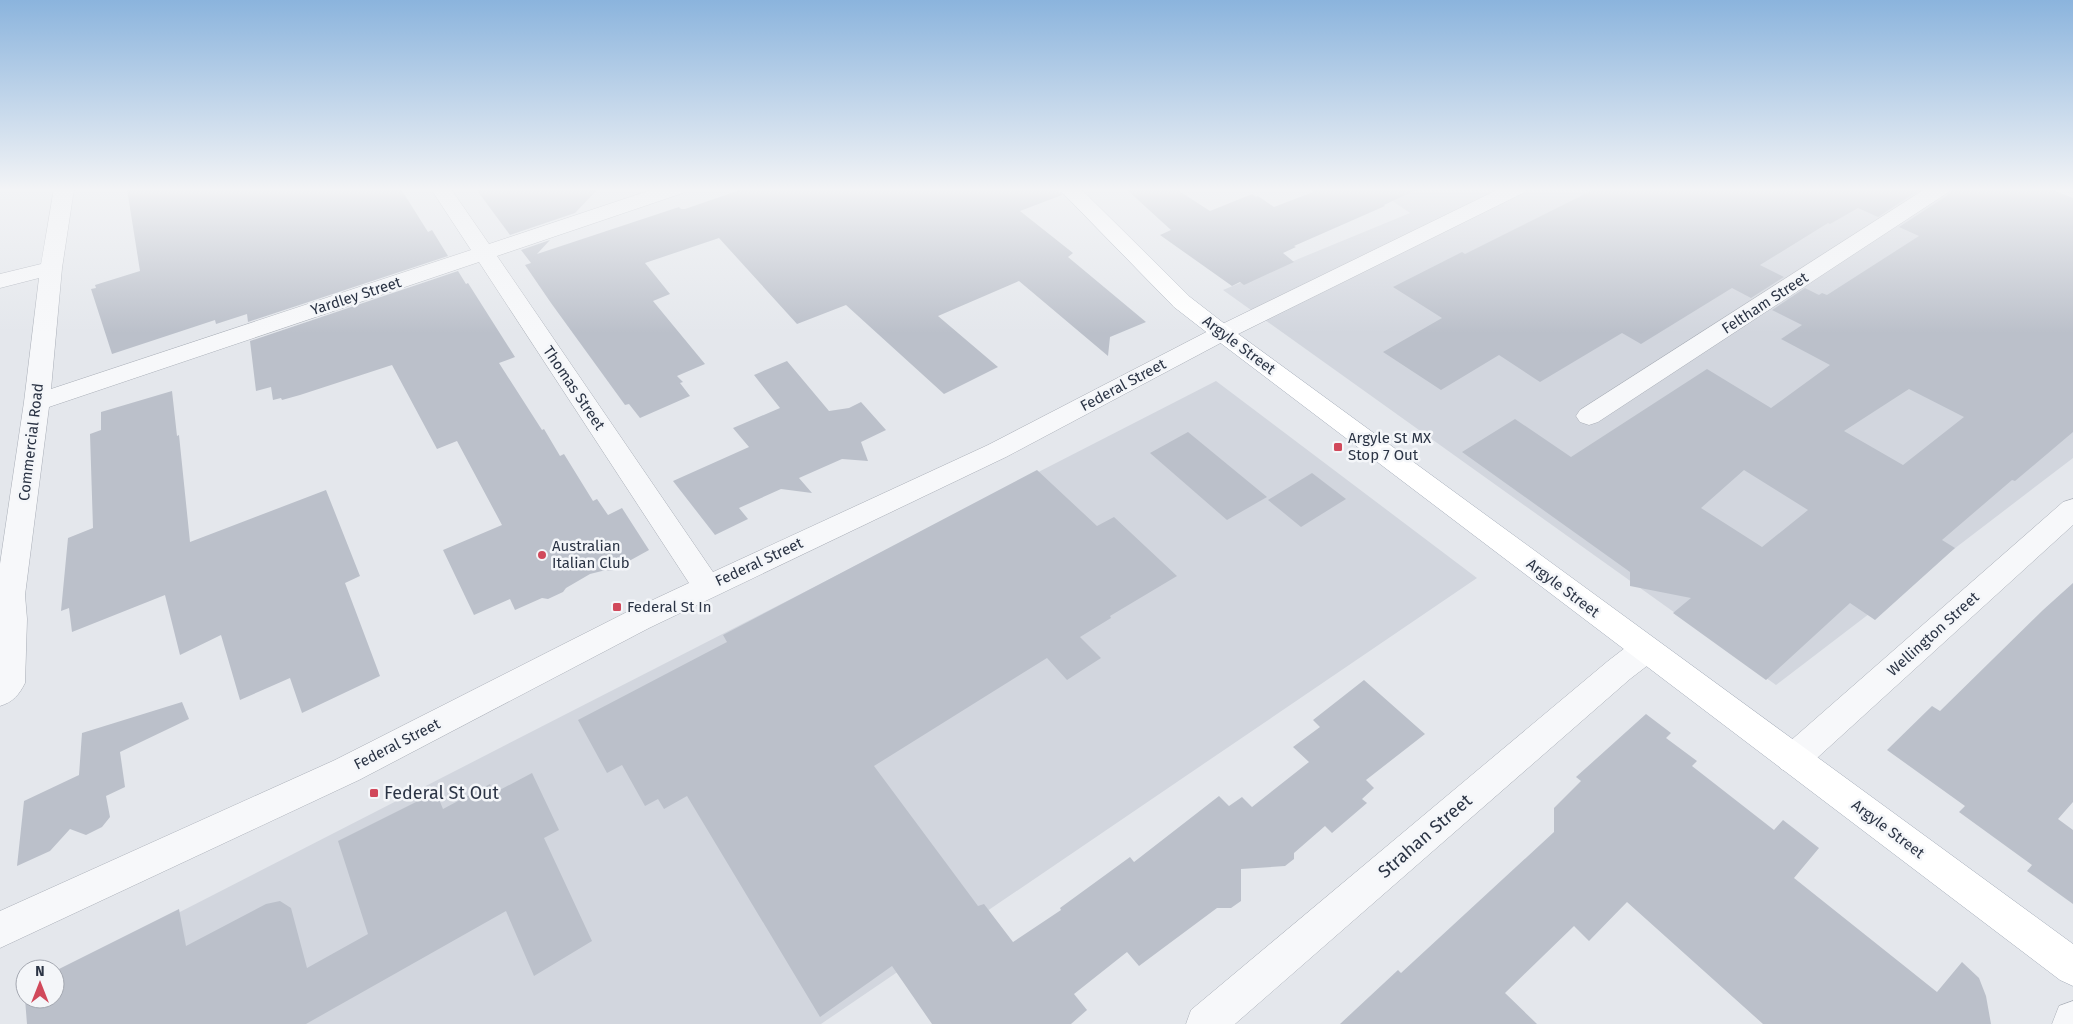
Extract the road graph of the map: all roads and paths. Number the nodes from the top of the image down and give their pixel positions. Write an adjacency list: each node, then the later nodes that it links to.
1 (56, 237): 8 (street, Commercial Road)
2 (473, 237): 7 (street, Thomas Street)
3 (533, 237): 7 (street, Yardley Street)
4 (1116, 237): 10 (main road, Argyle Street)
5 (1420, 237): 10 (street, Federal Street)
6 (1867, 237): 12 (street, Feltham Street)
7 (484, 253): 11 (street, Yardley Street); 14 (street, Thomas Street)
8 (51, 268): 9 (street); 11 (street, Commercial Road)
9 (0, 281)
10 (1222, 333): 14 (street, Federal Street); 15 (main road, Argyle Street)
11 (37, 402): 16 (street, Commercial Road)
12 (1589, 416)
13 (2073, 509): 17 (street, Wellington Street)
14 (707, 586): 18 (street, Federal Street)
15 (1645, 650): 17 (main road, Argyle Street); 21 (street, Strahan Street)
16 (0, 693)
17 (1793, 759): 19 (main road, Argyle Street)
18 (0, 930)
19 (2073, 967)
20 (2073, 1020): 22 (street)
21 (1206, 1024)
22 (2071, 1024)

